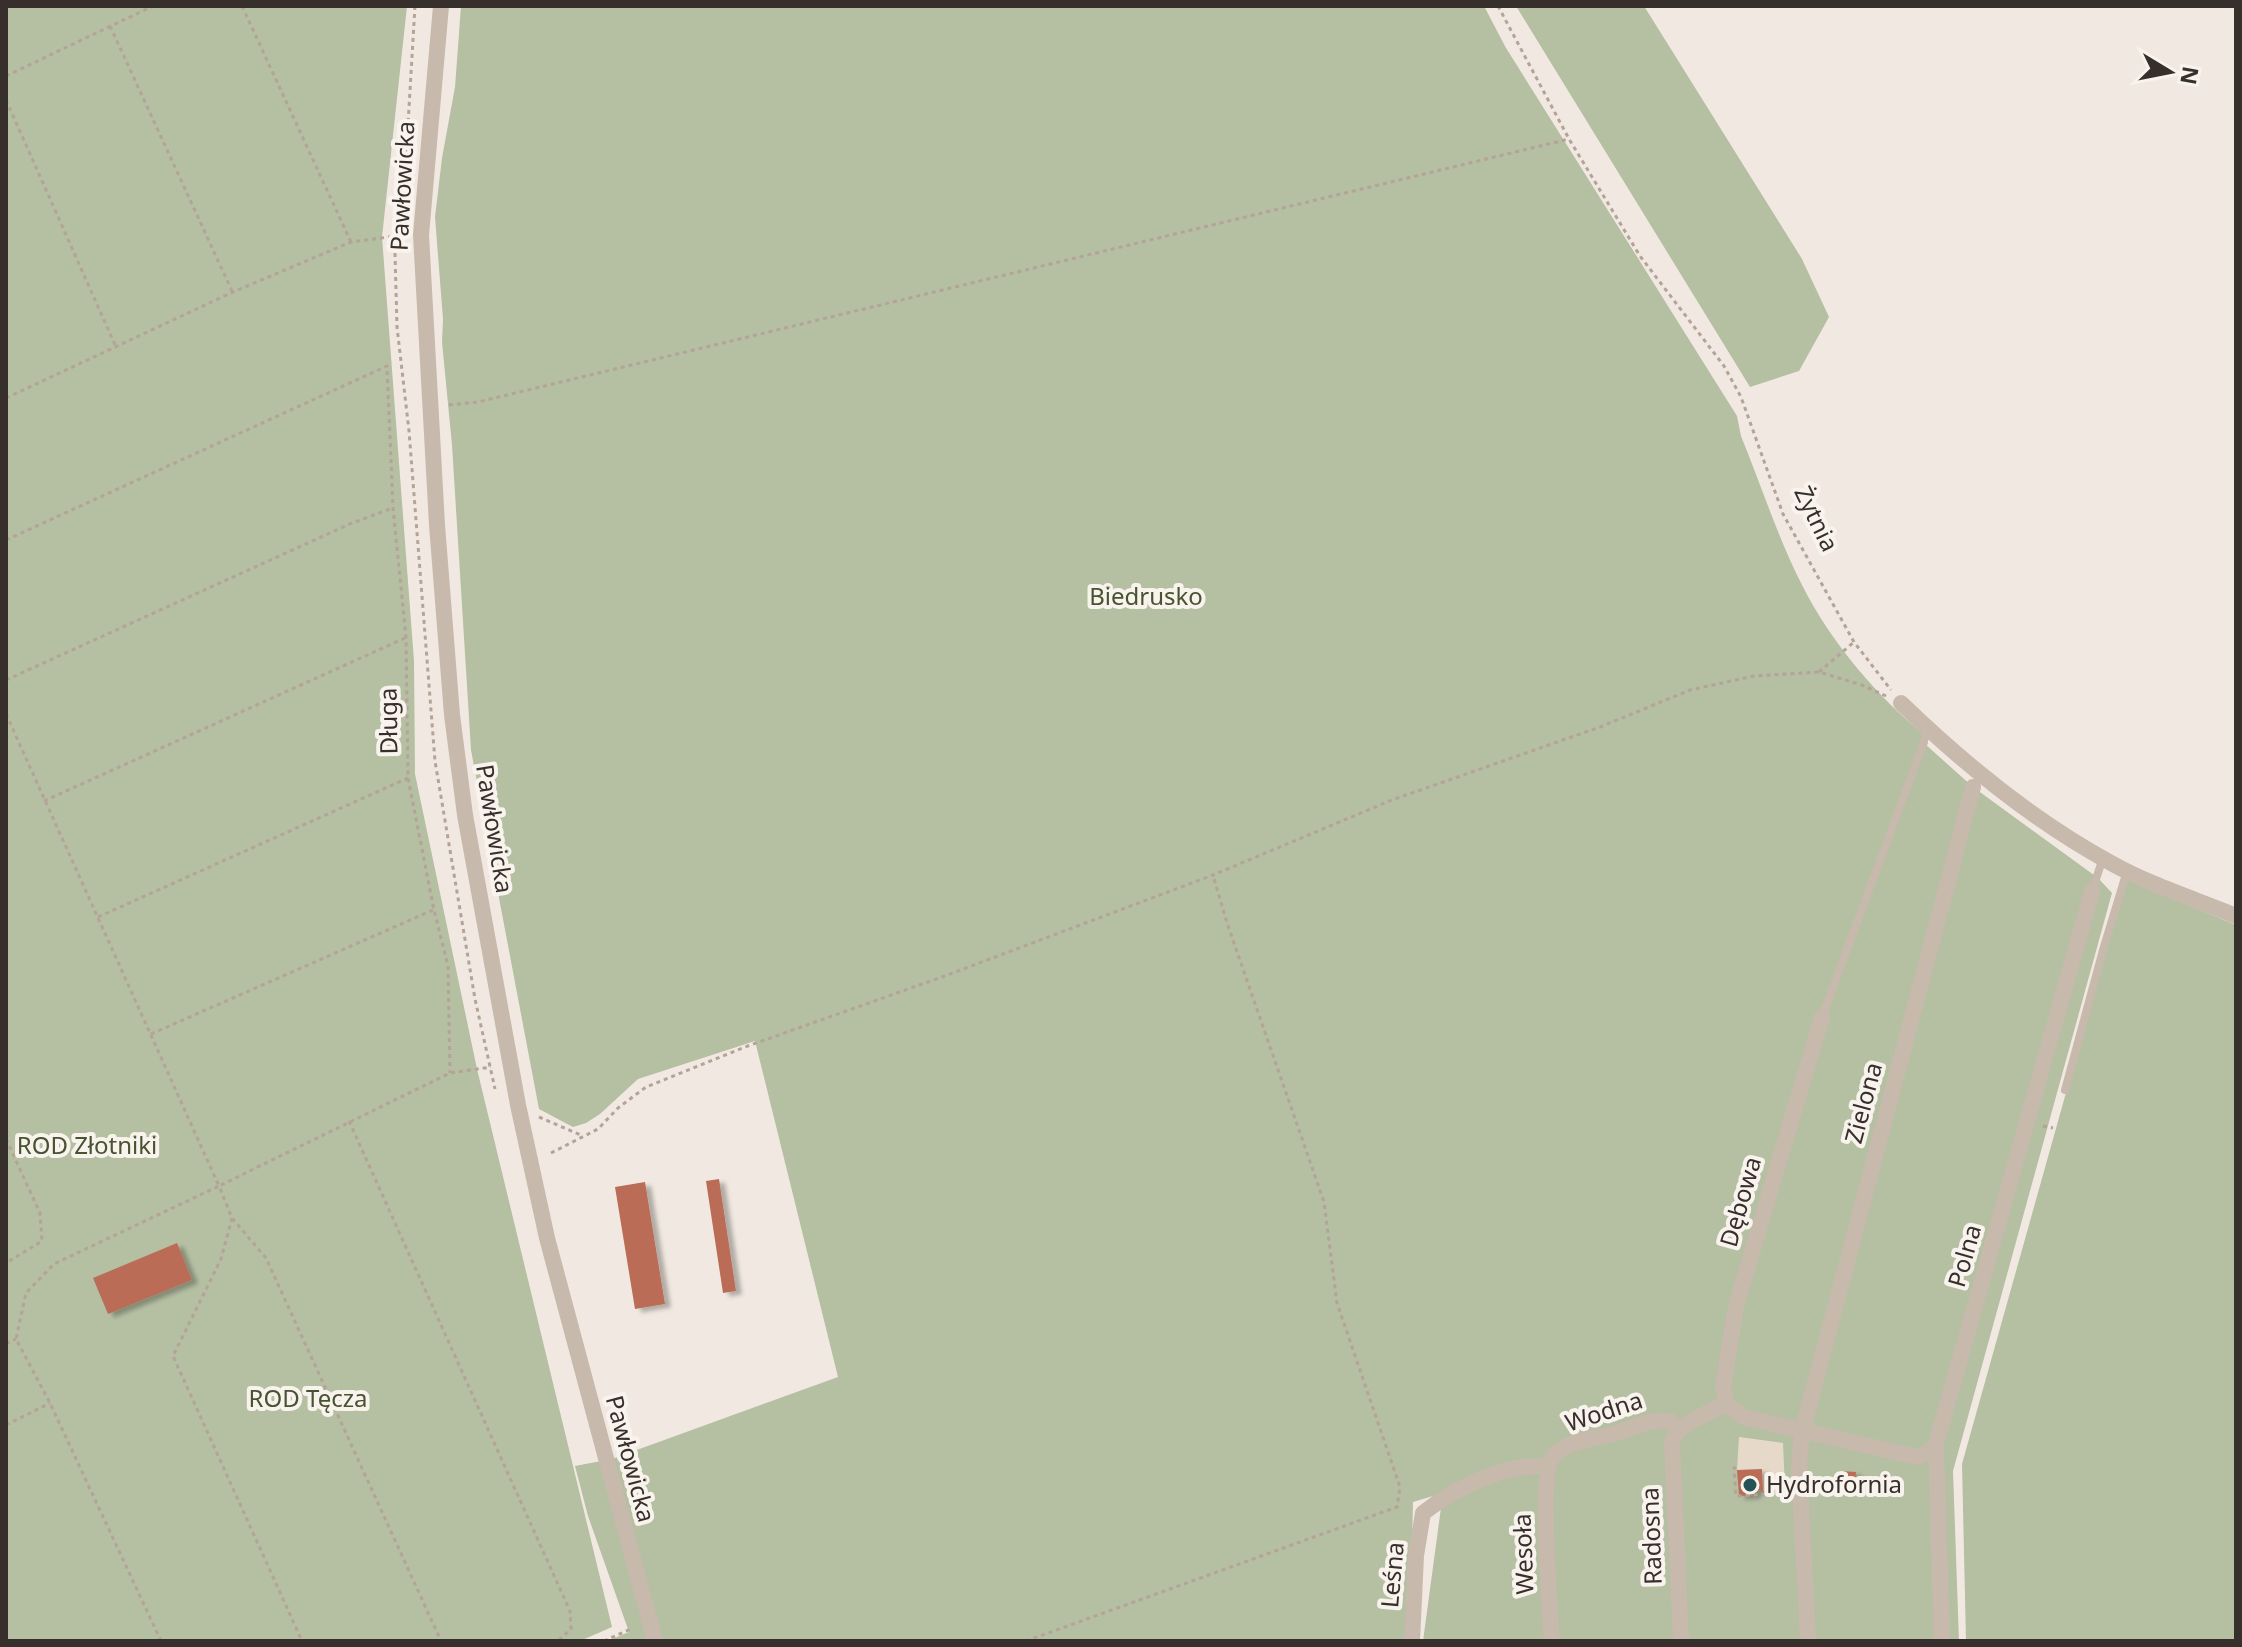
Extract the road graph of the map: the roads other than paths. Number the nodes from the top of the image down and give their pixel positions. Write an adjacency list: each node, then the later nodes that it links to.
1 (441, 6): 17 (street, Pawłowicka)
2 (1901, 703): 3 (street)
3 (1926, 728): 5 (street); 9 (lane)
4 (1973, 787): 13 (street, Zielona)
5 (2103, 858): 6 (street); 7 (lane)
6 (2128, 871): 8 (street); 10 (lane)
7 (2092, 891): 14 (street, Polna)
8 (2236, 916)
9 (1822, 1017): 11 (street, Dębowa)
10 (2065, 1090)
11 (1726, 1404): 12 (street, Wodna); 13 (street)
12 (1677, 1431): 15 (street, Wodna); 20 (street, Radosna)
13 (1802, 1432): 14 (street); 21 (street, Zielona)
14 (1936, 1444): 22 (street, Polna)
15 (1547, 1466): 16 (street, Wodna); 19 (street, Wesoła)
16 (1423, 1513): 18 (street, Leśna)
17 (655, 1641)
18 (1412, 1641)
19 (1552, 1641)
20 (1681, 1641)
21 (1808, 1641)
22 (1942, 1641)

